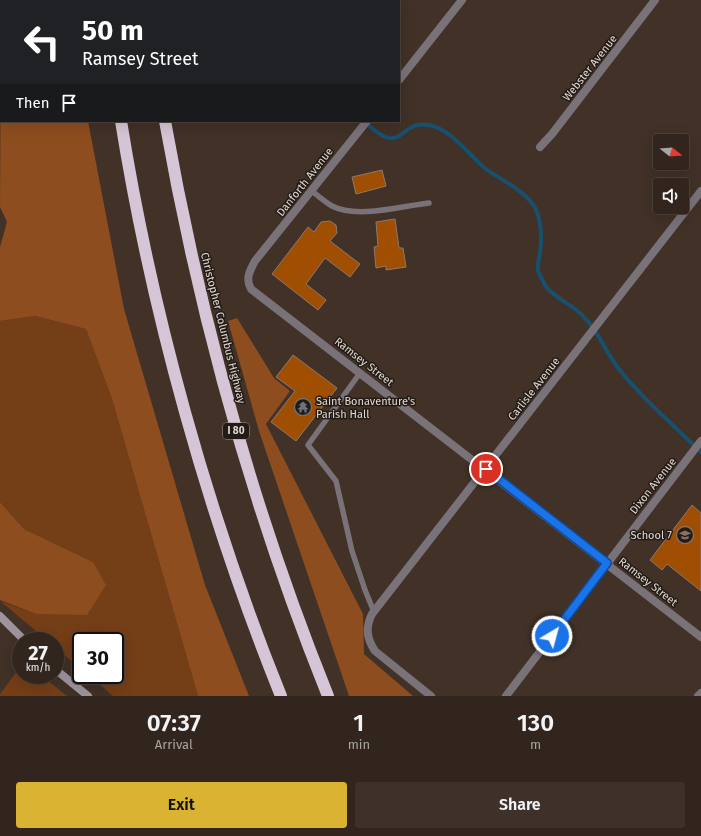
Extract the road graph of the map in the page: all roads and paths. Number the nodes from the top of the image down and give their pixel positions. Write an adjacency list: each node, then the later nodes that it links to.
1 (462, 0): 3 (street)
2 (655, 0): 8 (street, Webster Avenue)
3 (400, 79)
4 (115, 122): 11 (highway)
5 (121, 122): 11 (highway)
6 (165, 122): 26 (highway, Christopher Columbus Highway / I 80)
7 (364, 124): 9 (street, Danforth Avenue)
8 (540, 147)
9 (312, 191): 12 (lane); 13 (street, Danforth Avenue)
10 (701, 191): 16 (street, Carlisle Avenue)
11 (134, 194): 25 (highway)
12 (429, 203)
13 (260, 255): 14 (street, Ramsey Street)
14 (360, 373): 16 (street, Ramsey Street); 18 (lane)
15 (701, 442): 17 (street, Dixon Avenue)
16 (486, 469): 17 (street, Ramsey Street); 18 (street, Carlisle Avenue)
17 (607, 563): 21 (street, Ramsey Street); 28 (street, Dixon Avenue)
18 (374, 612): 27 (street, Carlisle Avenue)
19 (0, 616): 20 (street)
20 (16, 632)
21 (701, 637)
22 (64, 676): 24 (street)
23 (701, 693): 29 (street)
24 (88, 696)
25 (281, 696)
26 (328, 696)
27 (431, 696)
28 (506, 696)
29 (698, 696)

